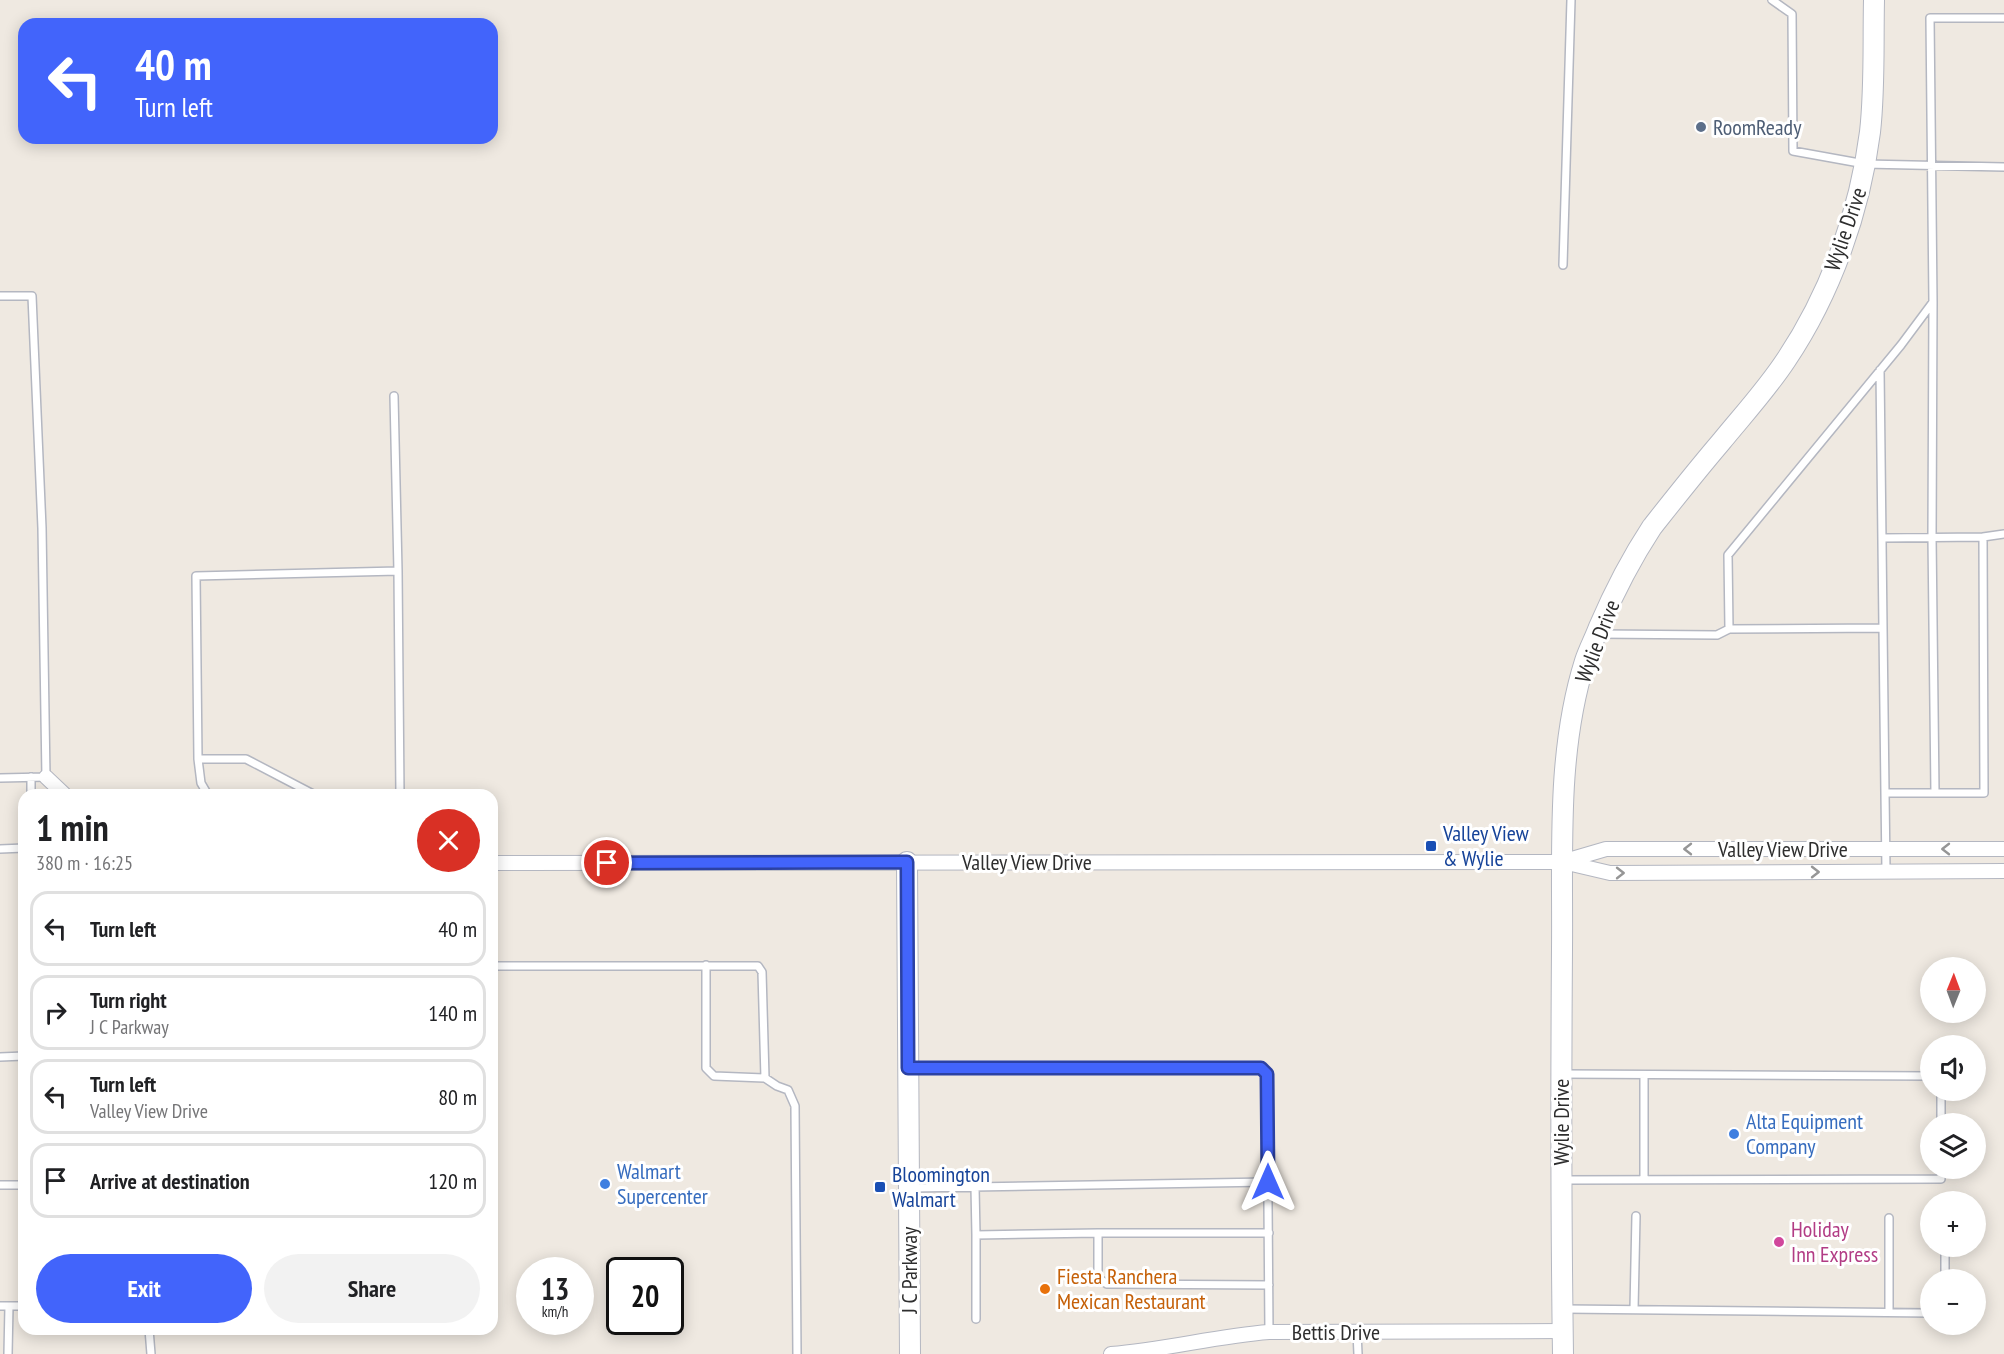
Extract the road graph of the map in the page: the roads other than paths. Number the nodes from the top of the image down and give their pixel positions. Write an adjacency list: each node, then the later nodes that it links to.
1 (1571, 0): 8 (lane)
2 (1772, 0): 5 (lane)
3 (1874, 0): 5 (main road, Wylie Drive)
4 (2004, 18): 6 (lane)
5 (1865, 164): 6 (lane); 20 (main road, Wylie Drive)
6 (1932, 167): 7 (lane); 10 (lane)
7 (2004, 167)
8 (1563, 265)
9 (0, 296): 23 (lane)
10 (1933, 302): 11 (lane); 14 (lane)
11 (1880, 370): 16 (lane); 19 (lane)
12 (394, 396): 17 (lane)
13 (2004, 534): 15 (lane)
14 (1932, 537): 15 (lane); 16 (lane); 31 (lane)
15 (1983, 537): 31 (lane)
16 (1882, 538): 18 (lane)
17 (398, 571): 21 (lane); 29 (lane)
18 (1883, 628): 19 (lane); 30 (lane)
19 (1729, 629): 20 (lane)
20 (1596, 634): 37 (main road, Wylie Drive)
21 (198, 759): 27 (lane); 28 (lane)
22 (31, 777): 23 (lane); 24 (lane); 25 (lane)
23 (46, 777): 26 (street)
24 (0, 778)
25 (31, 789)
26 (59, 789)
27 (204, 789)
28 (304, 789)
29 (400, 789)
30 (1885, 793): 31 (lane); 34 (lane)
31 (1935, 793)
32 (18, 848): 33 (lane)
33 (0, 849)
34 (1885, 849): 35 (street, Valley View Drive, one-way to 34); 37 (street, Valley View Drive, one-way to 37); 40 (lane)
35 (2004, 849)
36 (907, 862): 37 (street, Valley View Drive); 38 (street, Valley View Drive); 45 (main road, J C Parkway)
37 (1563, 862): 40 (street, Valley View Drive, one-way to 40); 46 (main road, Wylie Drive)
38 (498, 863)
39 (2004, 871): 40 (street, Valley View Drive)
40 (1886, 872)
41 (706, 965): 42 (lane); 49 (lane); 49 (lane)
42 (498, 966)
43 (18, 1056): 44 (lane)
44 (0, 1057)
45 (908, 1068): 53 (lane); 57 (main road, J C Parkway)
46 (1561, 1074): 47 (lane); 52 (main road, Wylie Drive)
47 (1644, 1075): 48 (lane); 50 (lane)
48 (1920, 1076)
49 (765, 1078): 78 (lane)
50 (1644, 1179): 51 (lane); 52 (lane)
51 (1920, 1179)
52 (1562, 1180): 67 (main road, Wylie Drive)
53 (1268, 1182): 56 (lane); 61 (lane)
54 (0, 1185): 55 (lane)
55 (18, 1185)
56 (975, 1187): 57 (lane); 62 (lane)
57 (909, 1188): 79 (main road, J C Parkway)
58 (1636, 1216): 68 (lane)
59 (1889, 1218): 69 (lane)
60 (1098, 1233): 61 (lane); 62 (lane); 63 (lane)
61 (1269, 1233): 63 (lane)
62 (976, 1235): 71 (lane)
63 (1269, 1285): 73 (lane)
64 (0, 1306): 65 (lane)
65 (9, 1306): 66 (lane); 76 (lane)
66 (18, 1306)
67 (1563, 1308): 68 (lane); 72 (main road, Wylie Drive)
68 (1634, 1310): 69 (lane)
69 (1889, 1312): 70 (lane)
70 (1920, 1313)
71 (976, 1318)
72 (1563, 1331): 74 (street, Bettis Drive); 82 (main road, Wylie Drive)
73 (1269, 1332): 74 (street, Bettis Drive); 80 (street, Bettis Drive)
74 (1357, 1332): 81 (lane)
75 (149, 1335): 77 (lane)
76 (8, 1354)
77 (151, 1354)
78 (797, 1354)
79 (910, 1354)
80 (1111, 1354)
81 (1358, 1354)
82 (1563, 1354)

